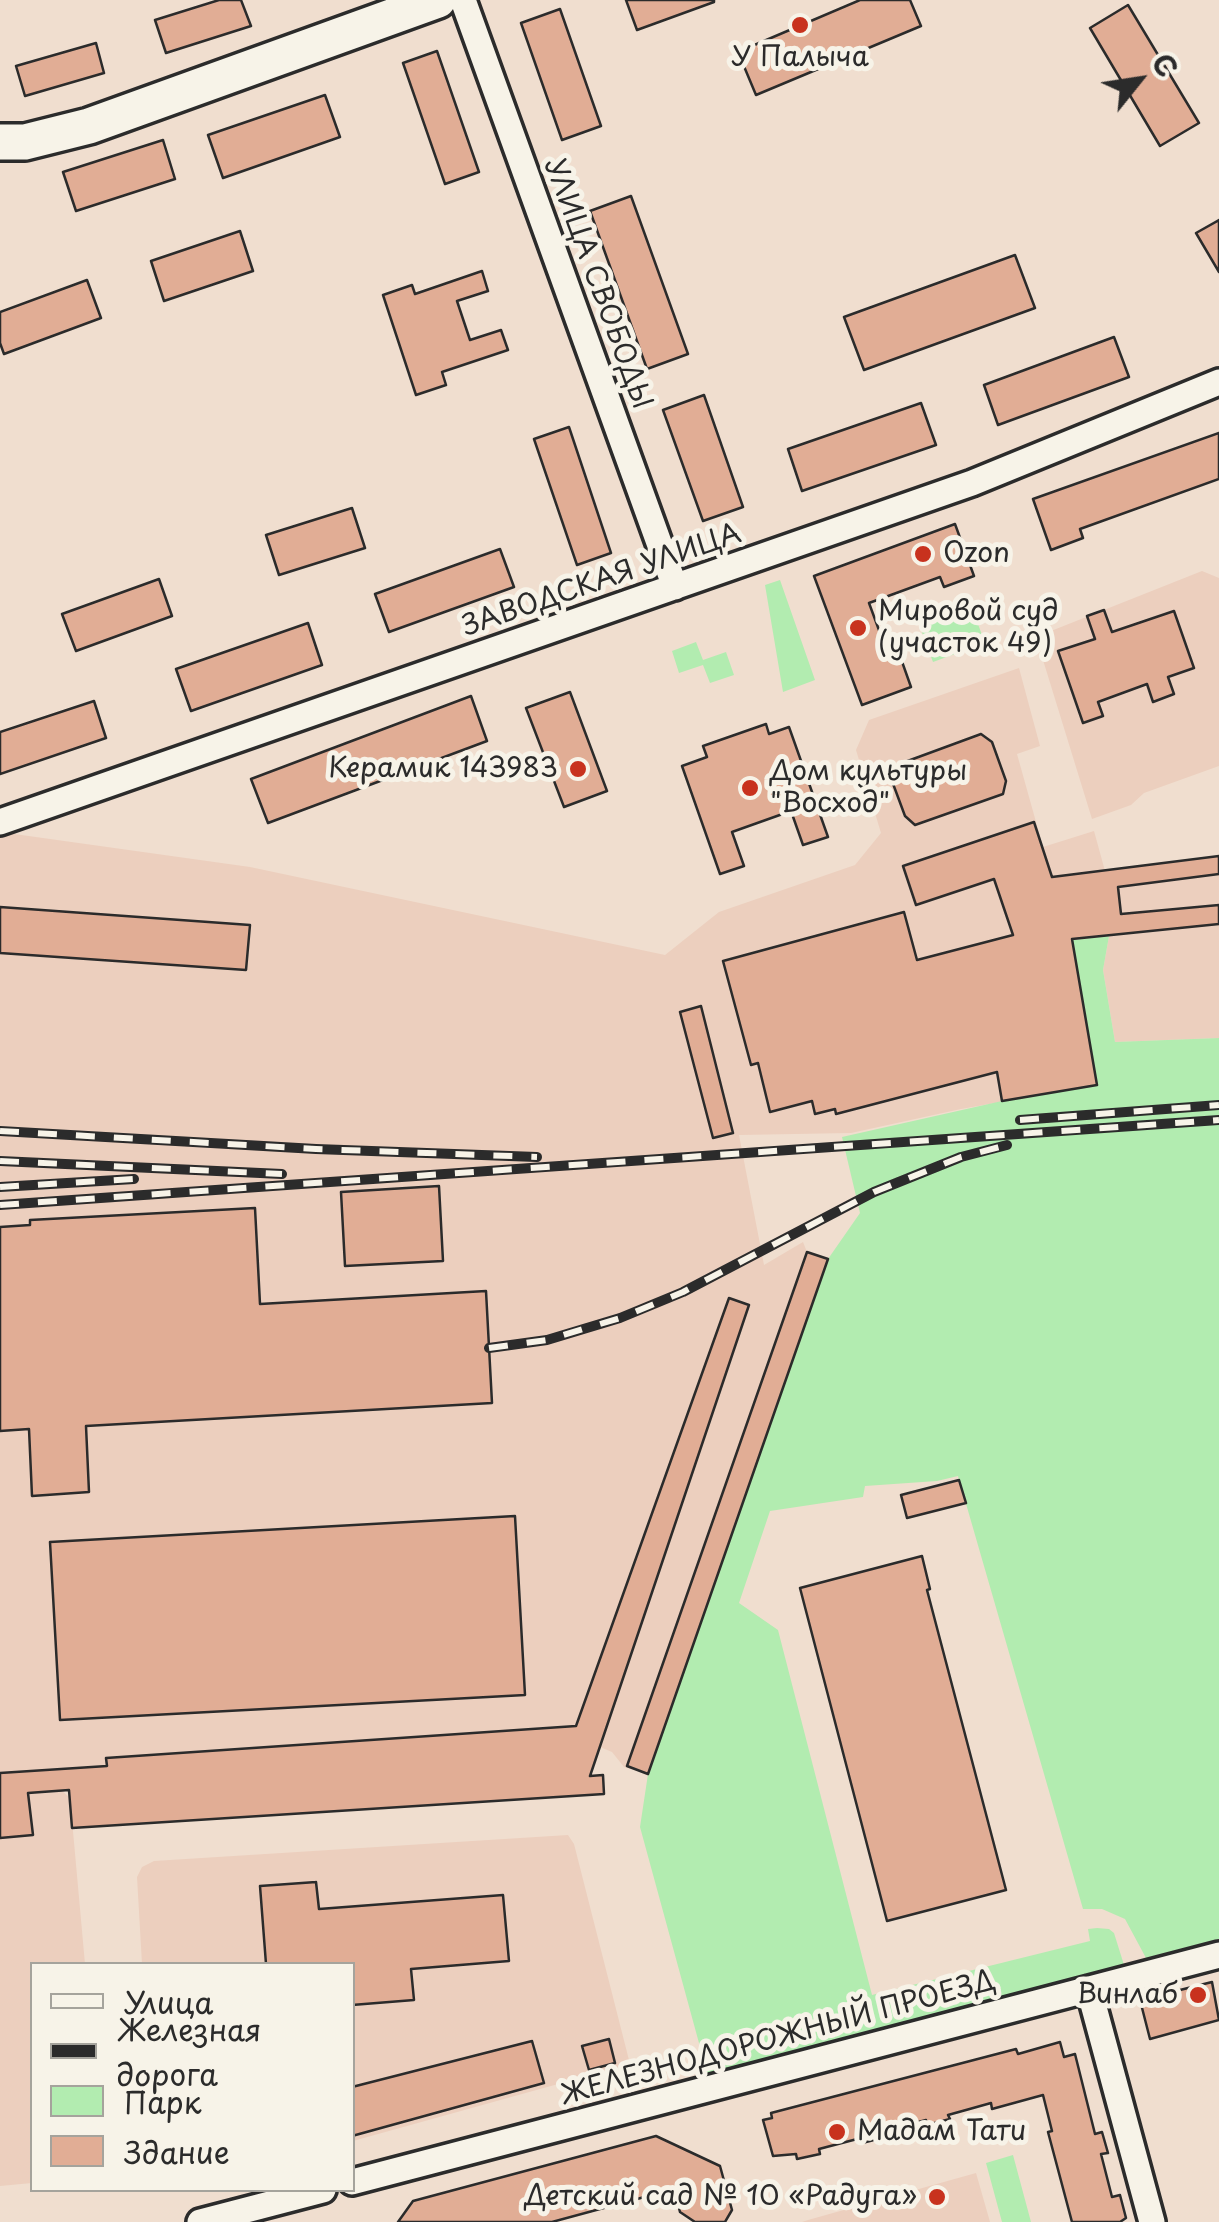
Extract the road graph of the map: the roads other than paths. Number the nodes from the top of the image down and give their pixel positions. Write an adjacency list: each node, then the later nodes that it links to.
1 (438, 0): 3 (main road)
2 (463, 0): 5 (street, УЛИЦА СВОБОДЫ)
3 (0, 142)
4 (1219, 382): 5 (street, ЗАВОДСКАЯ УЛИЦА)
5 (674, 588): 6 (street, ЗАВОДСКАЯ УЛИЦА)
6 (0, 822)
7 (1219, 1955): 8 (street, ЖЕЛЕЗНОДОРОЖНЫЙ ПРОЕЗД)
8 (1089, 1989): 9 (street, ЖЕЛЕЗНОДОРОЖНЫЙ ПРОЕЗД); 12 (street)
9 (355, 2181)
10 (315, 2192): 11 (street)
11 (200, 2222)
12 (1152, 2222)

